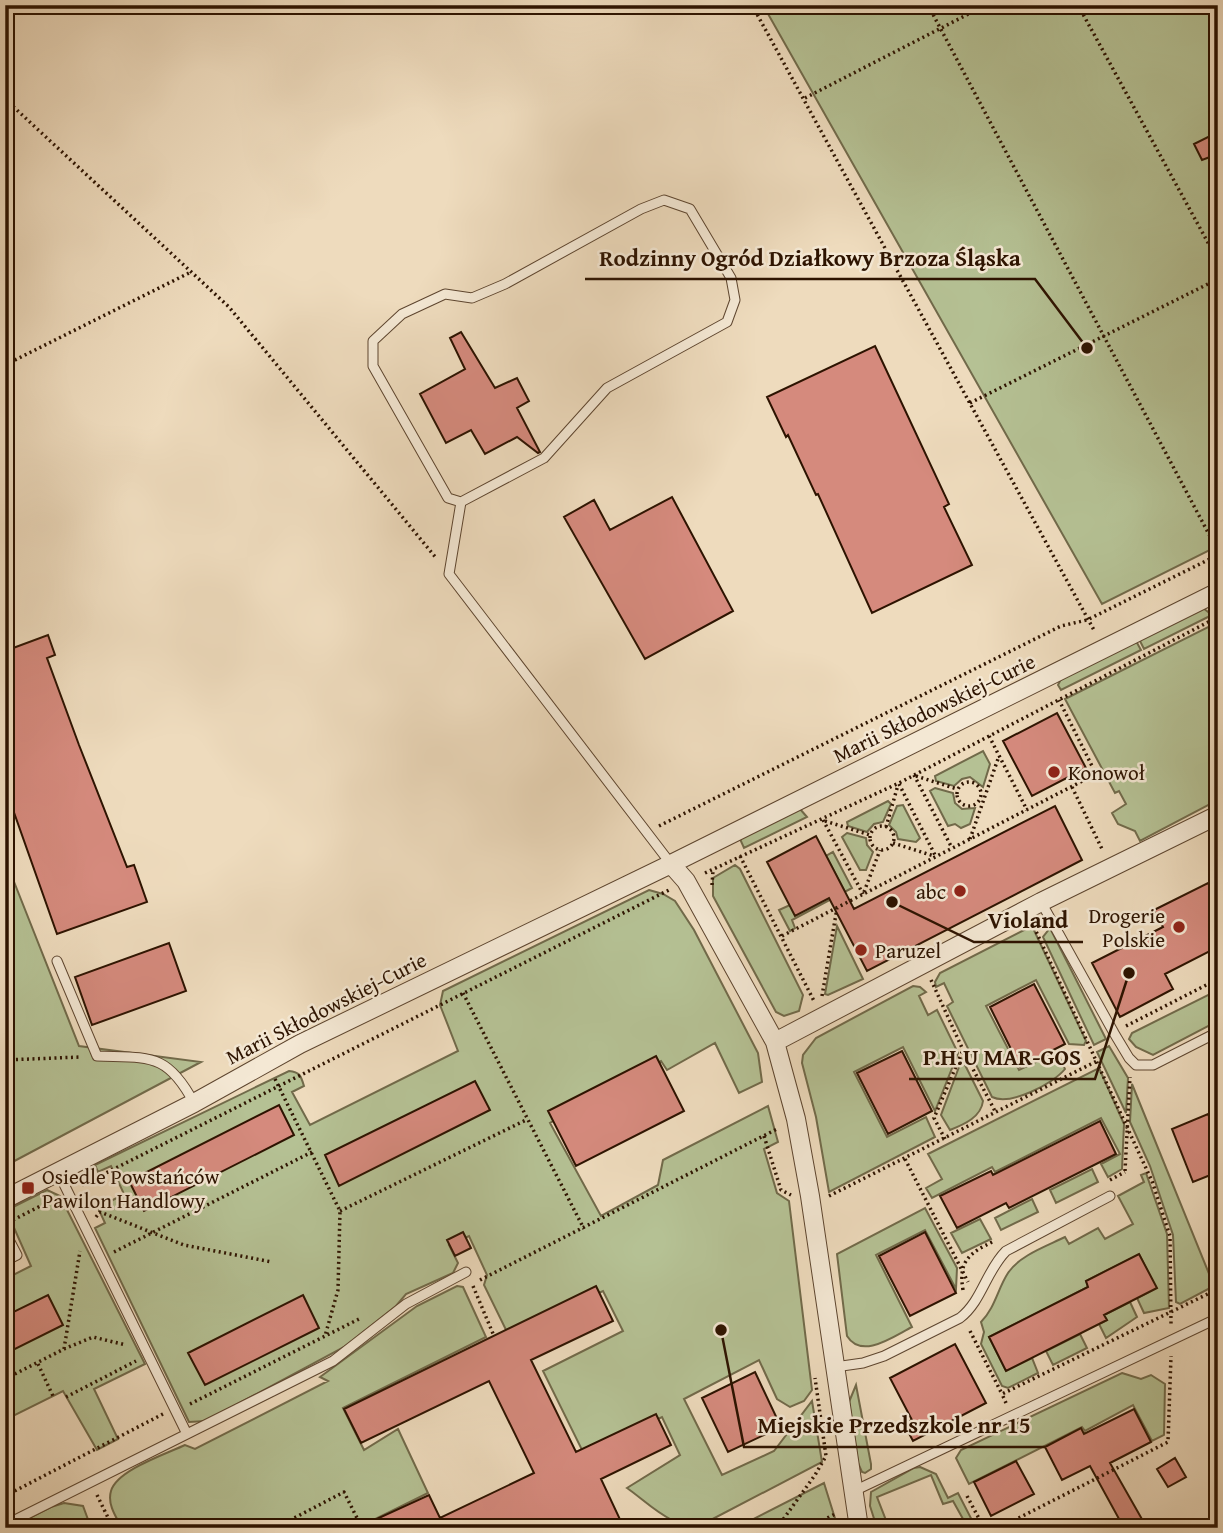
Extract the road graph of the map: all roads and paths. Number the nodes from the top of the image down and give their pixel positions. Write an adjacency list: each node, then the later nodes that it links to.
1 (752, 5): 7 (path)
2 (928, 5): 5 (path)
3 (986, 5): 5 (path)
4 (1077, 5): 8 (path)
5 (940, 29): 7 (path); 11 (path)
6 (5, 99): 9 (path)
7 (804, 99): 13 (path)
8 (1218, 261)
9 (191, 272): 12 (path); 17 (path)
10 (1218, 279): 11 (path)
11 (1105, 336): 13 (path); 15 (path)
12 (5, 365)
13 (970, 403): 20 (path)
14 (461, 502): 14 (lane); 17 (lane)
15 (1212, 540)
16 (1218, 555): 20 (path)
17 (449, 574): 34 (lane)
18 (1218, 592): 21 (street, Marii Skłodowskiej-Curie)
19 (1218, 617): 22 (path)
20 (1087, 620): 21 (path); 34 (path)
21 (1104, 650): 42 (street, Marii Skłodowskiej-Curie)
22 (1059, 700): 23 (path); 27 (path)
23 (989, 736): 24 (path); 25 (path)
24 (999, 756): 29 (path); 30 (path)
25 (914, 775): 26 (path); 28 (path); 38 (path)
26 (898, 783): 32 (path); 33 (path); 41 (path)
27 (1072, 787): 30 (path); 43 (path)
28 (957, 789): 29 (path); 29 (path)
29 (982, 799): 36 (path)
30 (1027, 810): 36 (path)
31 (1218, 815): 43 (street)
32 (823, 820): 35 (path); 40 (path); 45 (path)
33 (886, 827): 35 (path); 37 (path)
34 (648, 832): 42 (lane)
35 (870, 835): 39 (path)
36 (970, 839): 38 (path)
37 (892, 844): 39 (path); 41 (path)
38 (952, 848): 41 (path)
39 (880, 850): 45 (path)
40 (740, 856): 44 (path); 49 (path)
41 (936, 857): 45 (path)
42 (671, 864): 44 (street); 62 (street, Marii Skłodowskiej-Curie)
43 (1112, 867): 46 (street)
44 (686, 881): 53 (path); 57 (street)
45 (863, 894): 47 (path)
46 (1041, 902): 54 (street); 56 (lane)
47 (837, 908): 49 (path); 54 (path)
48 (1032, 923): 63 (path)
49 (782, 936): 54 (path)
50 (57, 961): 59 (lane)
51 (928, 974): 58 (path)
52 (1218, 979): 56 (path)
53 (463, 993): 64 (path); 68 (path)
54 (820, 1014): 57 (street)
55 (1218, 1032): 60 (lane)
56 (1114, 1033): 60 (lane)
57 (775, 1042): 67 (street)
58 (963, 1051): 66 (path); 71 (path)
59 (97, 1056): 61 (path); 65 (lane)
60 (1129, 1058): 69 (path)
61 (5, 1060)
62 (267, 1061): 64 (path); 65 (street, Marii Skłodowskiej-Curie)
63 (1097, 1061): 66 (path); 69 (path)
64 (279, 1086): 72 (path); 76 (path)
65 (194, 1103): 74 (street, Marii Skłodowskiej-Curie)
66 (996, 1113): 71 (path)
67 (796, 1119): 70 (path); 103 (street)
68 (526, 1120): 81 (path); 84 (path)
69 (1128, 1125): 75 (path); 94 (path)
70 (764, 1136): 78 (path); 84 (path)
71 (945, 1139): 73 (path)
72 (312, 1152): 81 (path); 86 (path)
73 (905, 1159): 79 (path); 93 (path)
74 (58, 1172): 76 (lane); 80 (street, Marii Skłodowskiej-Curie)
75 (1125, 1174)
76 (68, 1192): 82 (path); 83 (lane)
77 (1110, 1196): 93 (lane)
78 (794, 1197)
79 (827, 1197)
80 (5, 1199)
81 (340, 1211): 97 (path)
82 (5, 1224)
83 (85, 1228): 86 (path); 87 (lane); 100 (path)
84 (584, 1229): 91 (path)
85 (5, 1232): 88 (lane)
86 (152, 1233): 87 (path); 89 (path)
87 (100, 1259): 101 (lane)
88 (5, 1261)
89 (272, 1262)
90 (466, 1272): 91 (path); 110 (lane)
91 (473, 1286): 98 (path)
92 (1218, 1289): 94 (path)
93 (977, 1299): 103 (lane)
94 (1172, 1311): 99 (path); 109 (path)
95 (372, 1313): 97 (path)
96 (1218, 1318): 99 (lane)
97 (325, 1336): 108 (path)
98 (494, 1336)
99 (1171, 1340): 109 (lane); 124 (path)
100 (64, 1349): 101 (path); 102 (path)
101 (146, 1352): 107 (path); 108 (lane)
102 (38, 1364): 105 (path); 106 (path)
103 (835, 1367): 112 (street)
104 (815, 1377): 120 (path)
105 (5, 1379)
106 (53, 1396)
107 (66, 1397)
108 (174, 1409): 110 (lane); 113 (path)
109 (1012, 1417): 112 (lane)
110 (187, 1434): 111 (lane)
111 (91, 1484): 116 (lane); 118 (path)
112 (852, 1492): 122 (street)
113 (5, 1496)
114 (967, 1496): 123 (path)
115 (840, 1512): 121 (path)
116 (5, 1525)
117 (361, 1526): 119 (path)
118 (113, 1528)
119 (275, 1528)
120 (777, 1528)
121 (808, 1528)
122 (859, 1528)
123 (984, 1528)
124 (999, 1528)

